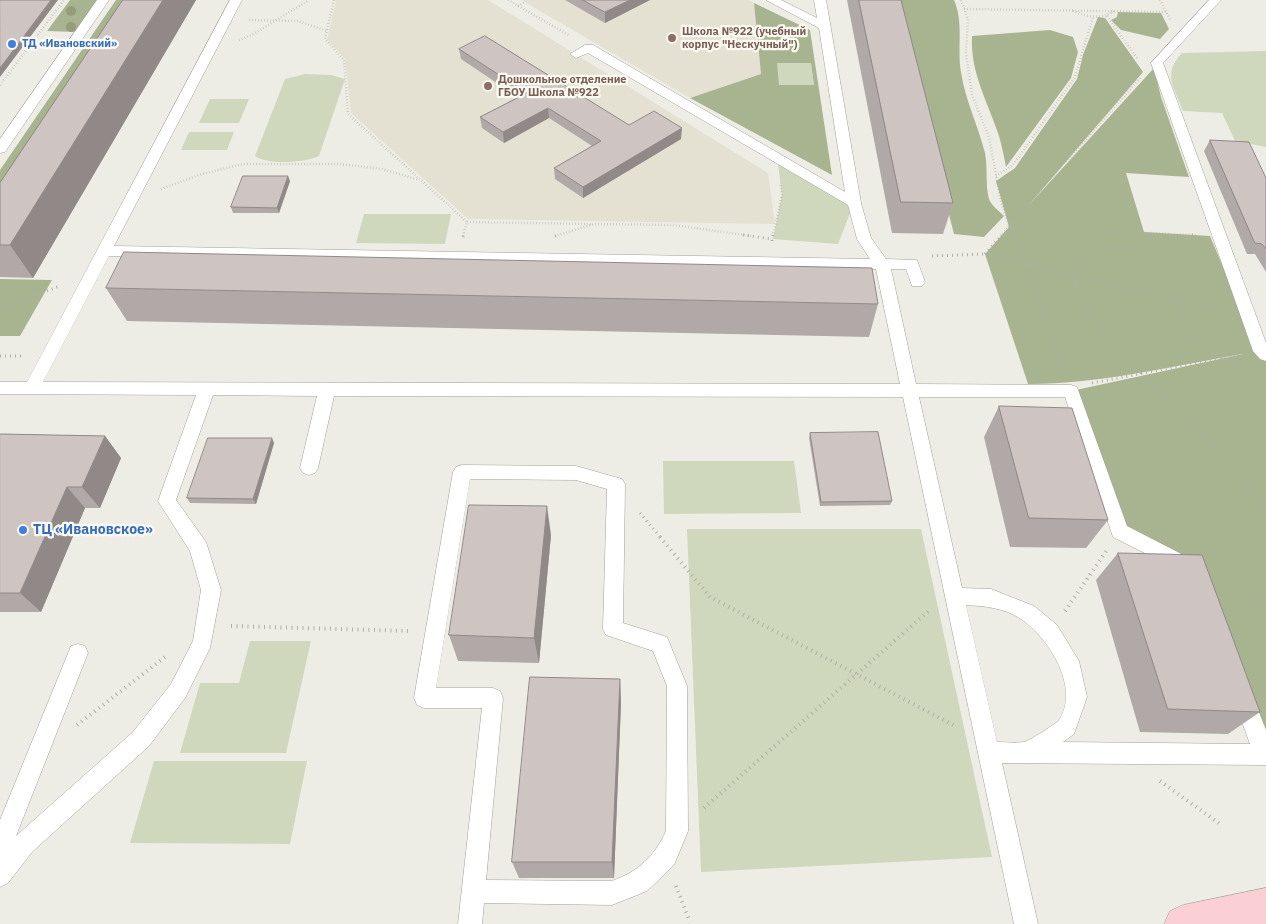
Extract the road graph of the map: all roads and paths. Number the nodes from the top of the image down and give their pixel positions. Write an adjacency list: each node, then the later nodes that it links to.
1 (64, 0): 30 (path)
2 (103, 0): 31 (lane)
3 (236, 0): 19 (lane)
4 (309, 0): 20 (path)
5 (334, 0): 22 (path)
6 (508, 0): 12 (path)
7 (772, 0): 21 (lane)
8 (820, 0): 21 (lane)
9 (961, 0): 13 (path)
10 (1215, 0): 26 (lane)
11 (525, 2): 12 (path)
12 (518, 6): 23 (path)
13 (964, 9): 14 (path); 32 (path)
14 (1073, 10): 15 (path); 18 (path)
15 (1114, 11): 16 (path); 17 (path)
16 (1166, 12)
17 (1107, 16): 18 (path); 28 (path)
18 (1093, 17): 32 (path)
19 (225, 20): 20 (path); 24 (lane)
20 (276, 20): 22 (path); 24 (path)
21 (824, 26): 36 (lane)
22 (327, 31): 34 (path)
23 (589, 48): 25 (lane); 36 (lane)
24 (208, 52): 35 (lane)
25 (576, 54)
26 (1162, 57): 27 (lane); 41 (lane)
27 (1177, 57)
28 (1141, 63)
29 (1144, 73): 39 (path)
30 (0, 85)
31 (0, 149)
32 (995, 176): 39 (path)
33 (780, 178): 43 (path)
34 (422, 181): 35 (path); 37 (path)
35 (130, 200): 45 (lane)
36 (854, 202): 46 (lane)
37 (466, 222): 38 (path); 42 (path)
38 (594, 224): 40 (path); 43 (path)
39 (1009, 227): 41 (path); 47 (path); 47 (path)
40 (549, 237)
41 (1219, 237): 53 (lane)
42 (473, 238)
43 (773, 239): 44 (path)
44 (782, 240)
45 (104, 251): 46 (lane); 48 (lane)
46 (882, 264): 50 (lane); 64 (lane)
47 (1027, 264): 49 (path); 56 (path)
48 (93, 272): 52 (path); 61 (lane)
49 (1074, 276): 51 (path); 51 (path); 58 (path)
50 (917, 282)
51 (1178, 301): 53 (path); 55 (path)
52 (0, 308)
53 (1249, 318): 54 (lane)
54 (1263, 353): 55 (path)
55 (1224, 358): 57 (path); 58 (path)
56 (1064, 370)
57 (1249, 371)
58 (1140, 374): 59 (path); 67 (path)
59 (1087, 384)
60 (0, 388): 61 (lane)
61 (32, 388): 62 (lane)
62 (207, 389): 63 (lane); 83 (lane)
63 (327, 389): 64 (lane); 65 (lane)
64 (911, 393): 68 (lane); 70 (lane)
65 (309, 468)
66 (616, 484): 74 (path); 80 (lane); 84 (lane)
67 (1266, 510)
68 (1120, 531): 69 (lane); 72 (path)
69 (1197, 572): 71 (path)
70 (955, 596): 72 (lane); 74 (path); 76 (lane)
71 (1266, 604)
72 (1050, 631): 77 (lane)
73 (78, 653): 81 (lane)
74 (858, 674): 76 (path); 80 (path)
75 (1238, 681): 78 (lane)
76 (988, 748): 77 (lane); 88 (lane)
77 (1029, 752): 78 (lane)
78 (1121, 753): 79 (path)
79 (1220, 824)
80 (677, 831): 82 (lane)
81 (0, 848)
82 (666, 857): 84 (lane); 86 (path)
83 (0, 875)
84 (474, 891): 87 (lane)
85 (1266, 906): 89 (main road)
86 (690, 922)
87 (470, 924)
88 (1026, 924)
89 (1183, 924)

